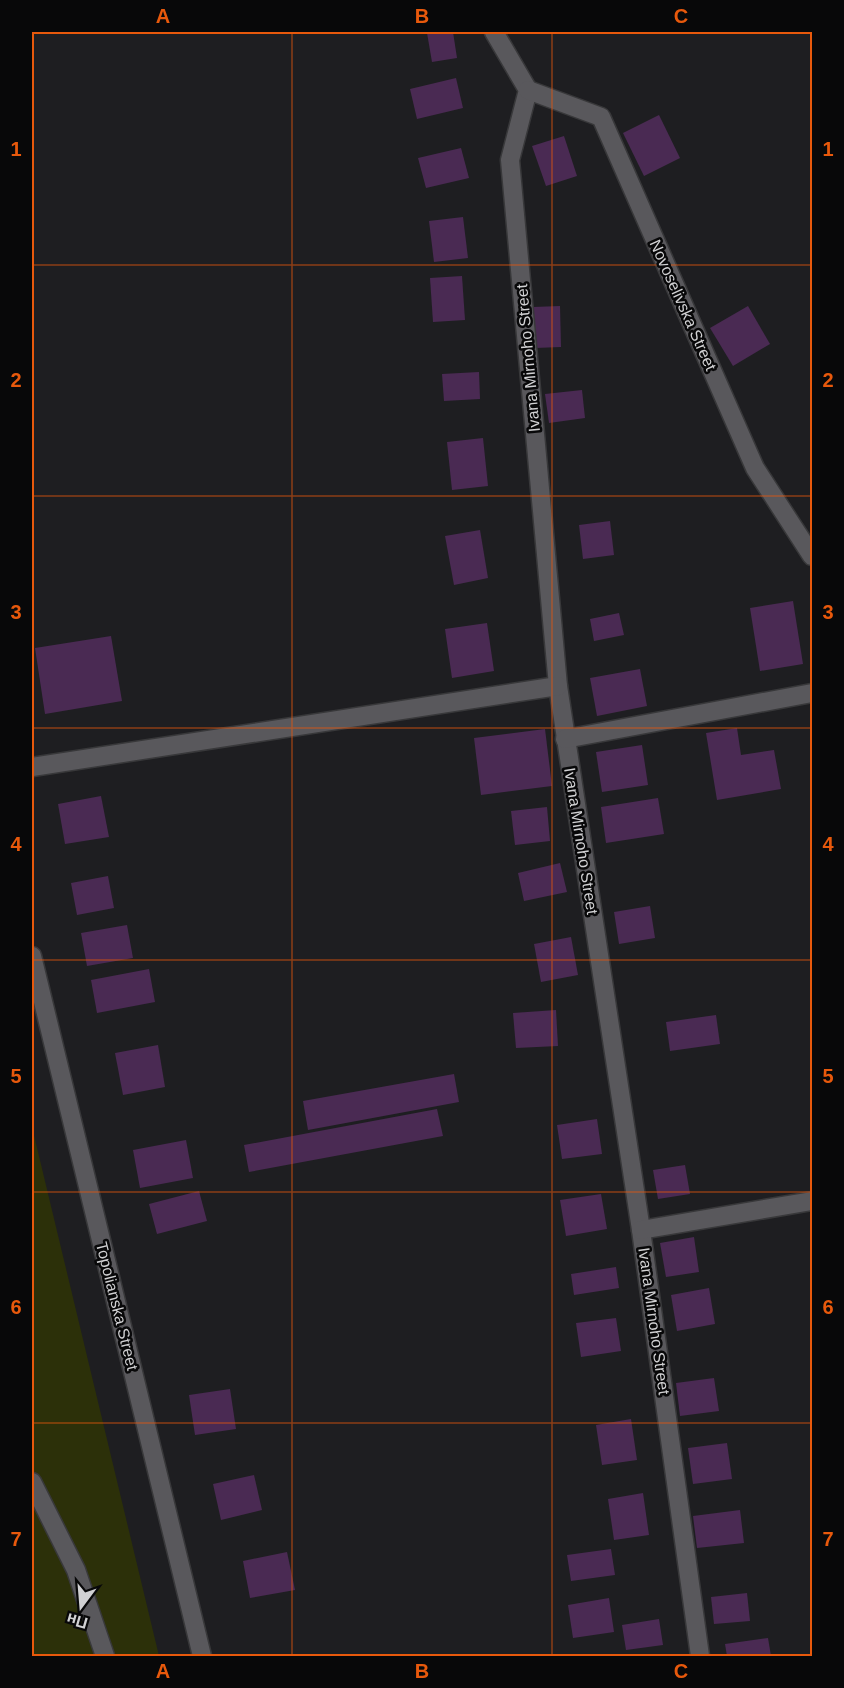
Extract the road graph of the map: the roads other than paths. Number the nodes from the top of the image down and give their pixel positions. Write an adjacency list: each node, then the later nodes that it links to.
1 (494, 32): 2 (street)
2 (528, 90): 3 (street, Novoselivska Street); 4 (street, Ivana Mirnoho Street)
3 (813, 556)
4 (558, 686): 6 (street, Ivana Mirnoho Street); 7 (street)
5 (813, 693): 6 (street)
6 (565, 739): 10 (street, Ivana Mirnoho Street)
7 (32, 767)
8 (32, 956): 13 (street, Topolianska Street)
9 (813, 1202): 10 (street)
10 (641, 1230): 14 (street, Ivana Mirnoho Street)
11 (32, 1482): 12 (street)
12 (105, 1656)
13 (202, 1656)
14 (700, 1656)

